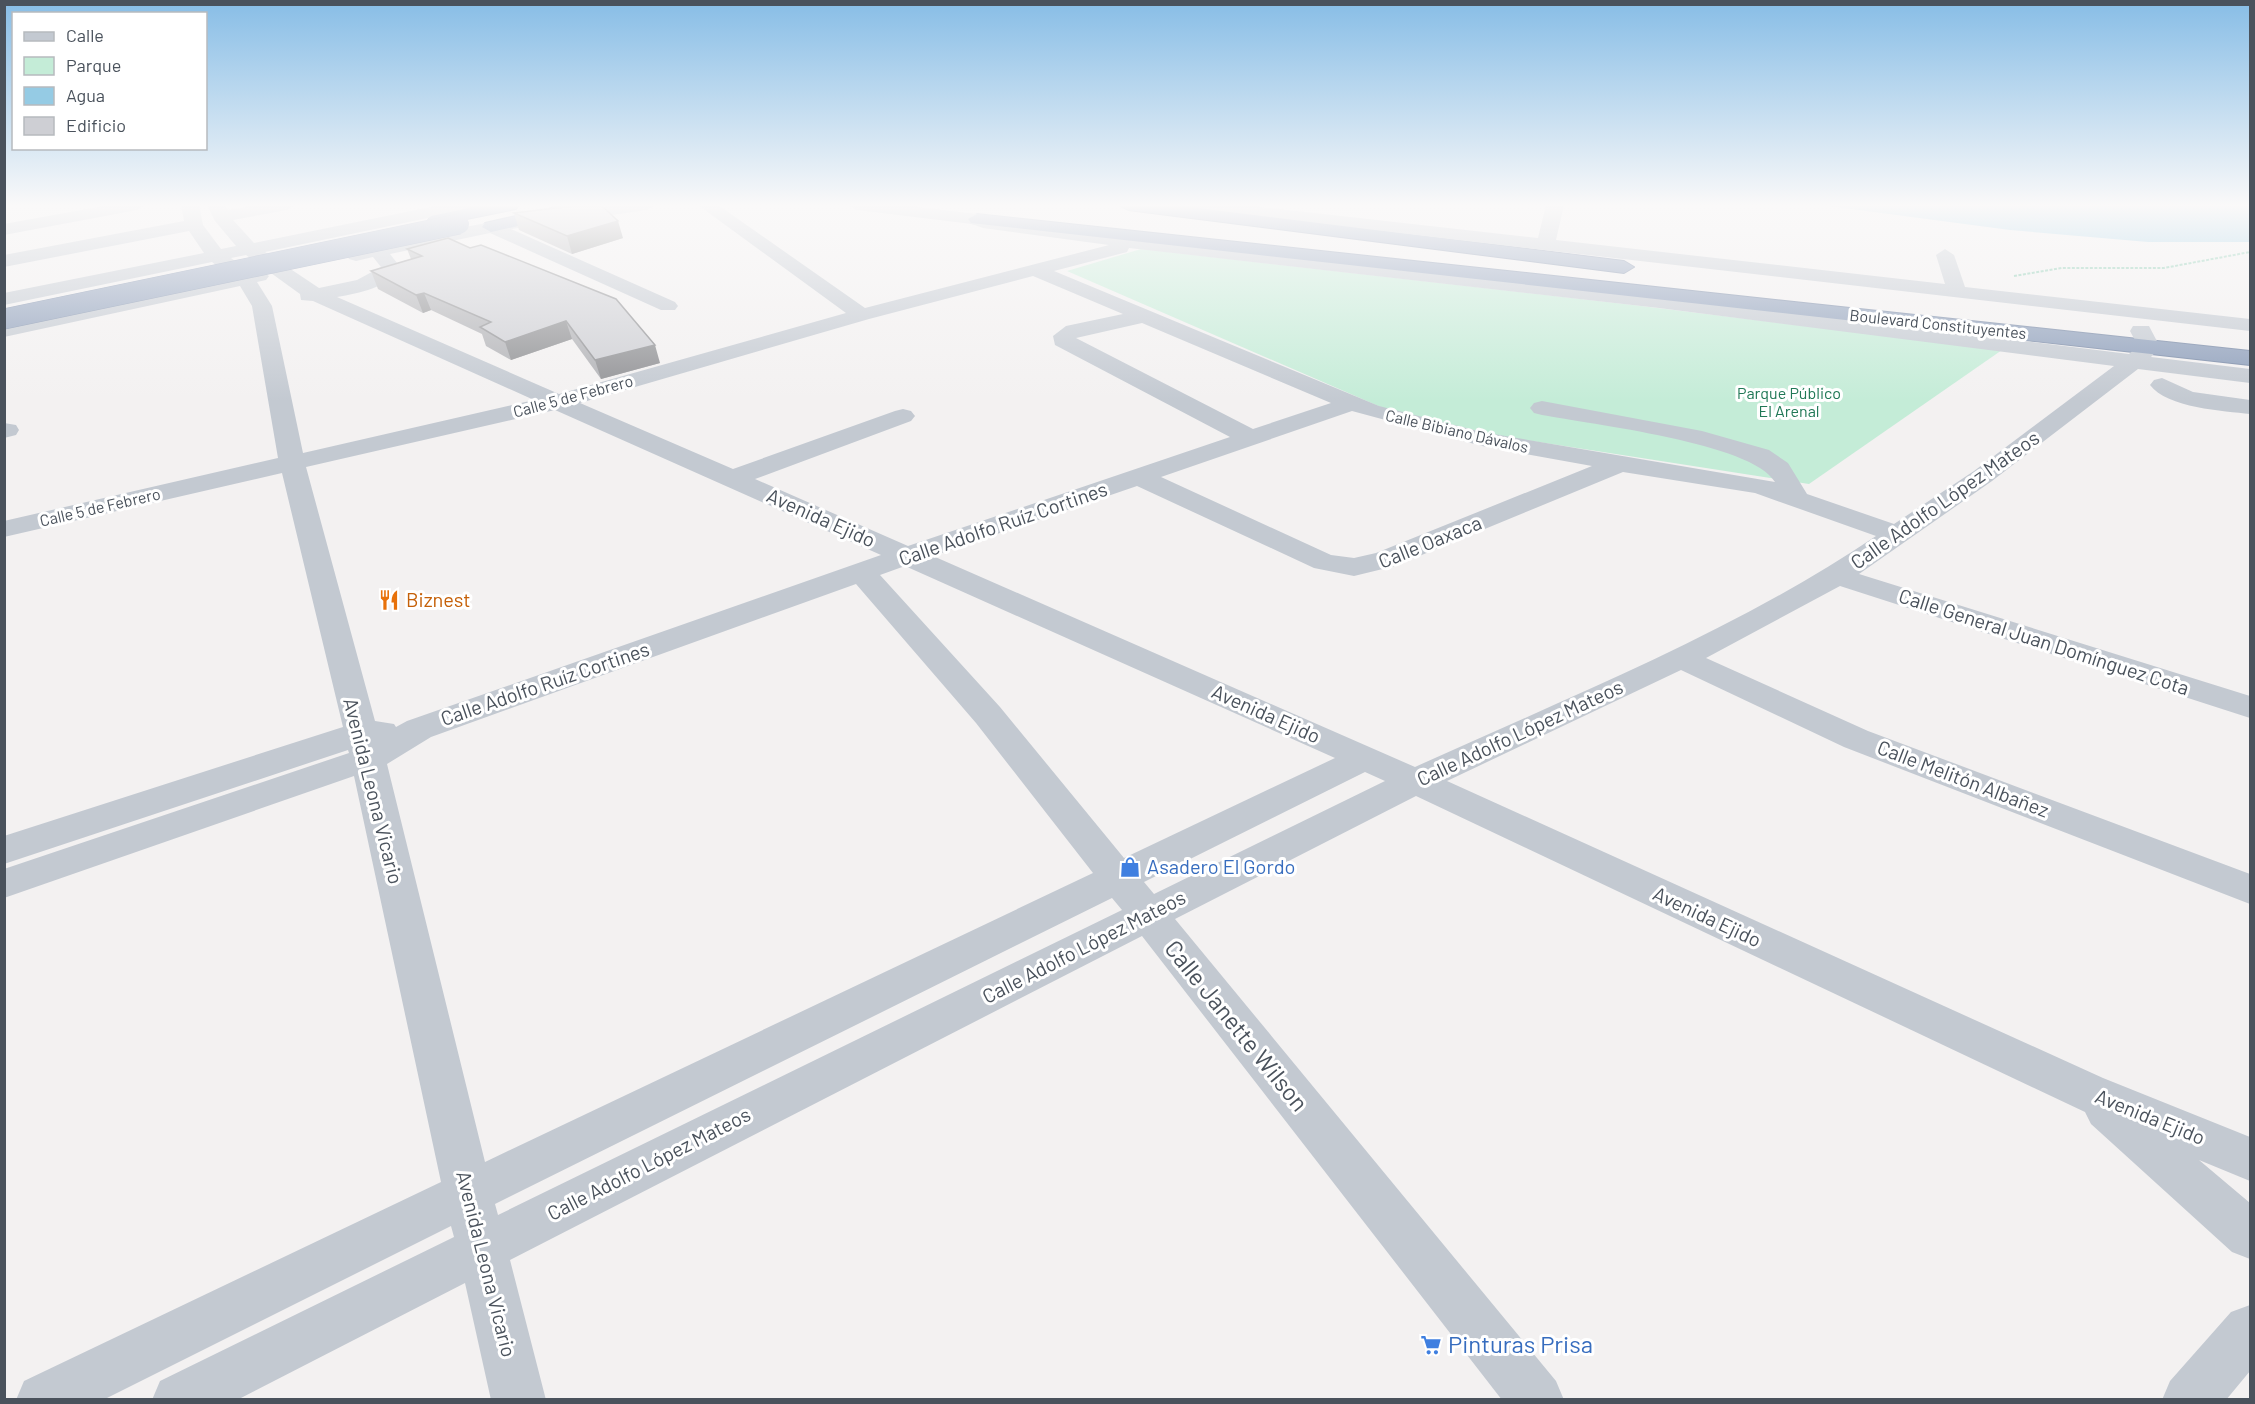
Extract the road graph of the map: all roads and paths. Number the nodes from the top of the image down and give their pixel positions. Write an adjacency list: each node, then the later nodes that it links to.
1 (146, 271): 22 (street)
2 (194, 271): 32 (highway)
3 (236, 271): 35 (highway, bridge)
4 (240, 271): 23 (street, Avenida Leona Vicario)
5 (240, 271): 23 (street)
6 (248, 271): 23 (street, Avenida Leona Vicario)
7 (271, 271): 23 (street)
8 (281, 271): 23 (street); 23 (street, Avenida Leona Vicario); 26 (street, Avenida Ejido)
9 (389, 271): 26 (street)
10 (589, 271): 30 (street)
11 (799, 271): 33 (street)
12 (1033, 271): 33 (street, Calle 5 de Febrero)
13 (1036, 271): 34 (street, Calle Bibiano Dávalos)
14 (1380, 271): 39 (street)
15 (1447, 271): 24 (highway)
16 (1472, 271): 24 (highway)
17 (1608, 271): 31 (highway)
18 (1645, 271): 31 (highway)
19 (1770, 271): 25 (street)
20 (1950, 271): 25 (street)
21 (2028, 271): 27 (path)
22 (134, 273): 28 (street); 29 (street)
23 (252, 278): 26 (street); 29 (street); 50 (street, Avenida Leona Vicario)
24 (1625, 290): 39 (highway, Boulevard Constituyentes)
25 (1957, 291): 27 (street)
26 (315, 295): 44 (street, Avenida Ejido)
27 (1993, 295): 36 (street)
28 (4, 299)
29 (149, 300): 37 (street)
30 (668, 306)
31 (1911, 306): 39 (highway, Boulevard Constituyentes)
32 (4, 310)
33 (862, 315): 44 (street, Calle 5 de Febrero)
34 (1144, 316): 45 (street, Calle Bibiano Dávalos); 49 (street)
35 (4, 319)
36 (2250, 325)
37 (4, 331)
38 (2250, 343): 39 (highway, Boulevard Constituyentes)
39 (2134, 354): 40 (highway, Boulevard Constituyentes); 41 (street); 42 (street); 56 (street, Calle Adolfo López Mateos)
40 (2250, 358)
41 (2250, 376)
42 (2162, 385): 43 (street); 46 (street)
43 (2250, 389)
44 (557, 402): 50 (street, Calle 5 de Febrero); 53 (street, Avenida Ejido)
45 (1350, 404): 49 (street, Calle Adolfo Ruíz Cortines); 51 (street, Calle Bibiano Dávalos)
46 (2250, 407)
47 (1542, 408): 54 (street)
48 (903, 416): 53 (street)
49 (1251, 438): 52 (street, Calle Adolfo Ruíz Cortines)
50 (292, 463): 55 (street, Calle 5 de Febrero); 62 (street, Avenida Leona Vicario)
51 (1620, 464): 52 (street, Calle Oaxaca); 54 (street, Calle Bibiano Dávalos)
52 (1140, 477): 57 (street, Calle Adolfo Ruíz Cortines)
53 (730, 478): 57 (street, Avenida Ejido)
54 (1795, 496): 56 (street, Calle Bibiano Dávalos)
55 (4, 530)
56 (1896, 534): 59 (street, Calle Adolfo López Mateos)
57 (906, 556): 58 (street, Calle Adolfo Ruíz Cortines); 63 (street, Avenida Ejido)
58 (862, 572): 62 (street, Calle Adolfo Ruíz Cortines); 66 (street, Calle Janette Wilson)
59 (1837, 576): 60 (street, Calle Adolfo López Mateos); 61 (street, Calle General Juan Domínguez Cota)
60 (1681, 658): 64 (street, Calle Adolfo López Mateos); 68 (street, Calle Melitón Albañez)
61 (2250, 707)
62 (363, 747): 65 (street, Calle Adolfo Ruíz Cortines); 67 (street, Calle Adolfo Ruíz Cortines); 72 (street, Avenida Leona Vicario)
63 (1365, 758): 64 (street, Avenida Ejido); 66 (street)
64 (1416, 782): 69 (street, Calle Adolfo López Mateos); 70 (street, Avenida Ejido)
65 (4, 850)
66 (1118, 878): 69 (street, Calle Janette Wilson); 72 (street)
67 (4, 884)
68 (2250, 889)
69 (1146, 916): 74 (street, Calle Adolfo López Mateos); 79 (street, Calle Janette Wilson)
70 (2087, 1092): 71 (street, Avenida Ejido); 73 (street)
71 (2250, 1158)
72 (468, 1193): 74 (street, Avenida Leona Vicario); 76 (street)
73 (2250, 1235)
74 (483, 1248): 77 (street, Calle Adolfo López Mateos); 78 (street, Avenida Leona Vicario)
75 (2250, 1331): 80 (street)
76 (43, 1400)
77 (179, 1400)
78 (519, 1400)
79 (1537, 1400)
80 (2189, 1400)

